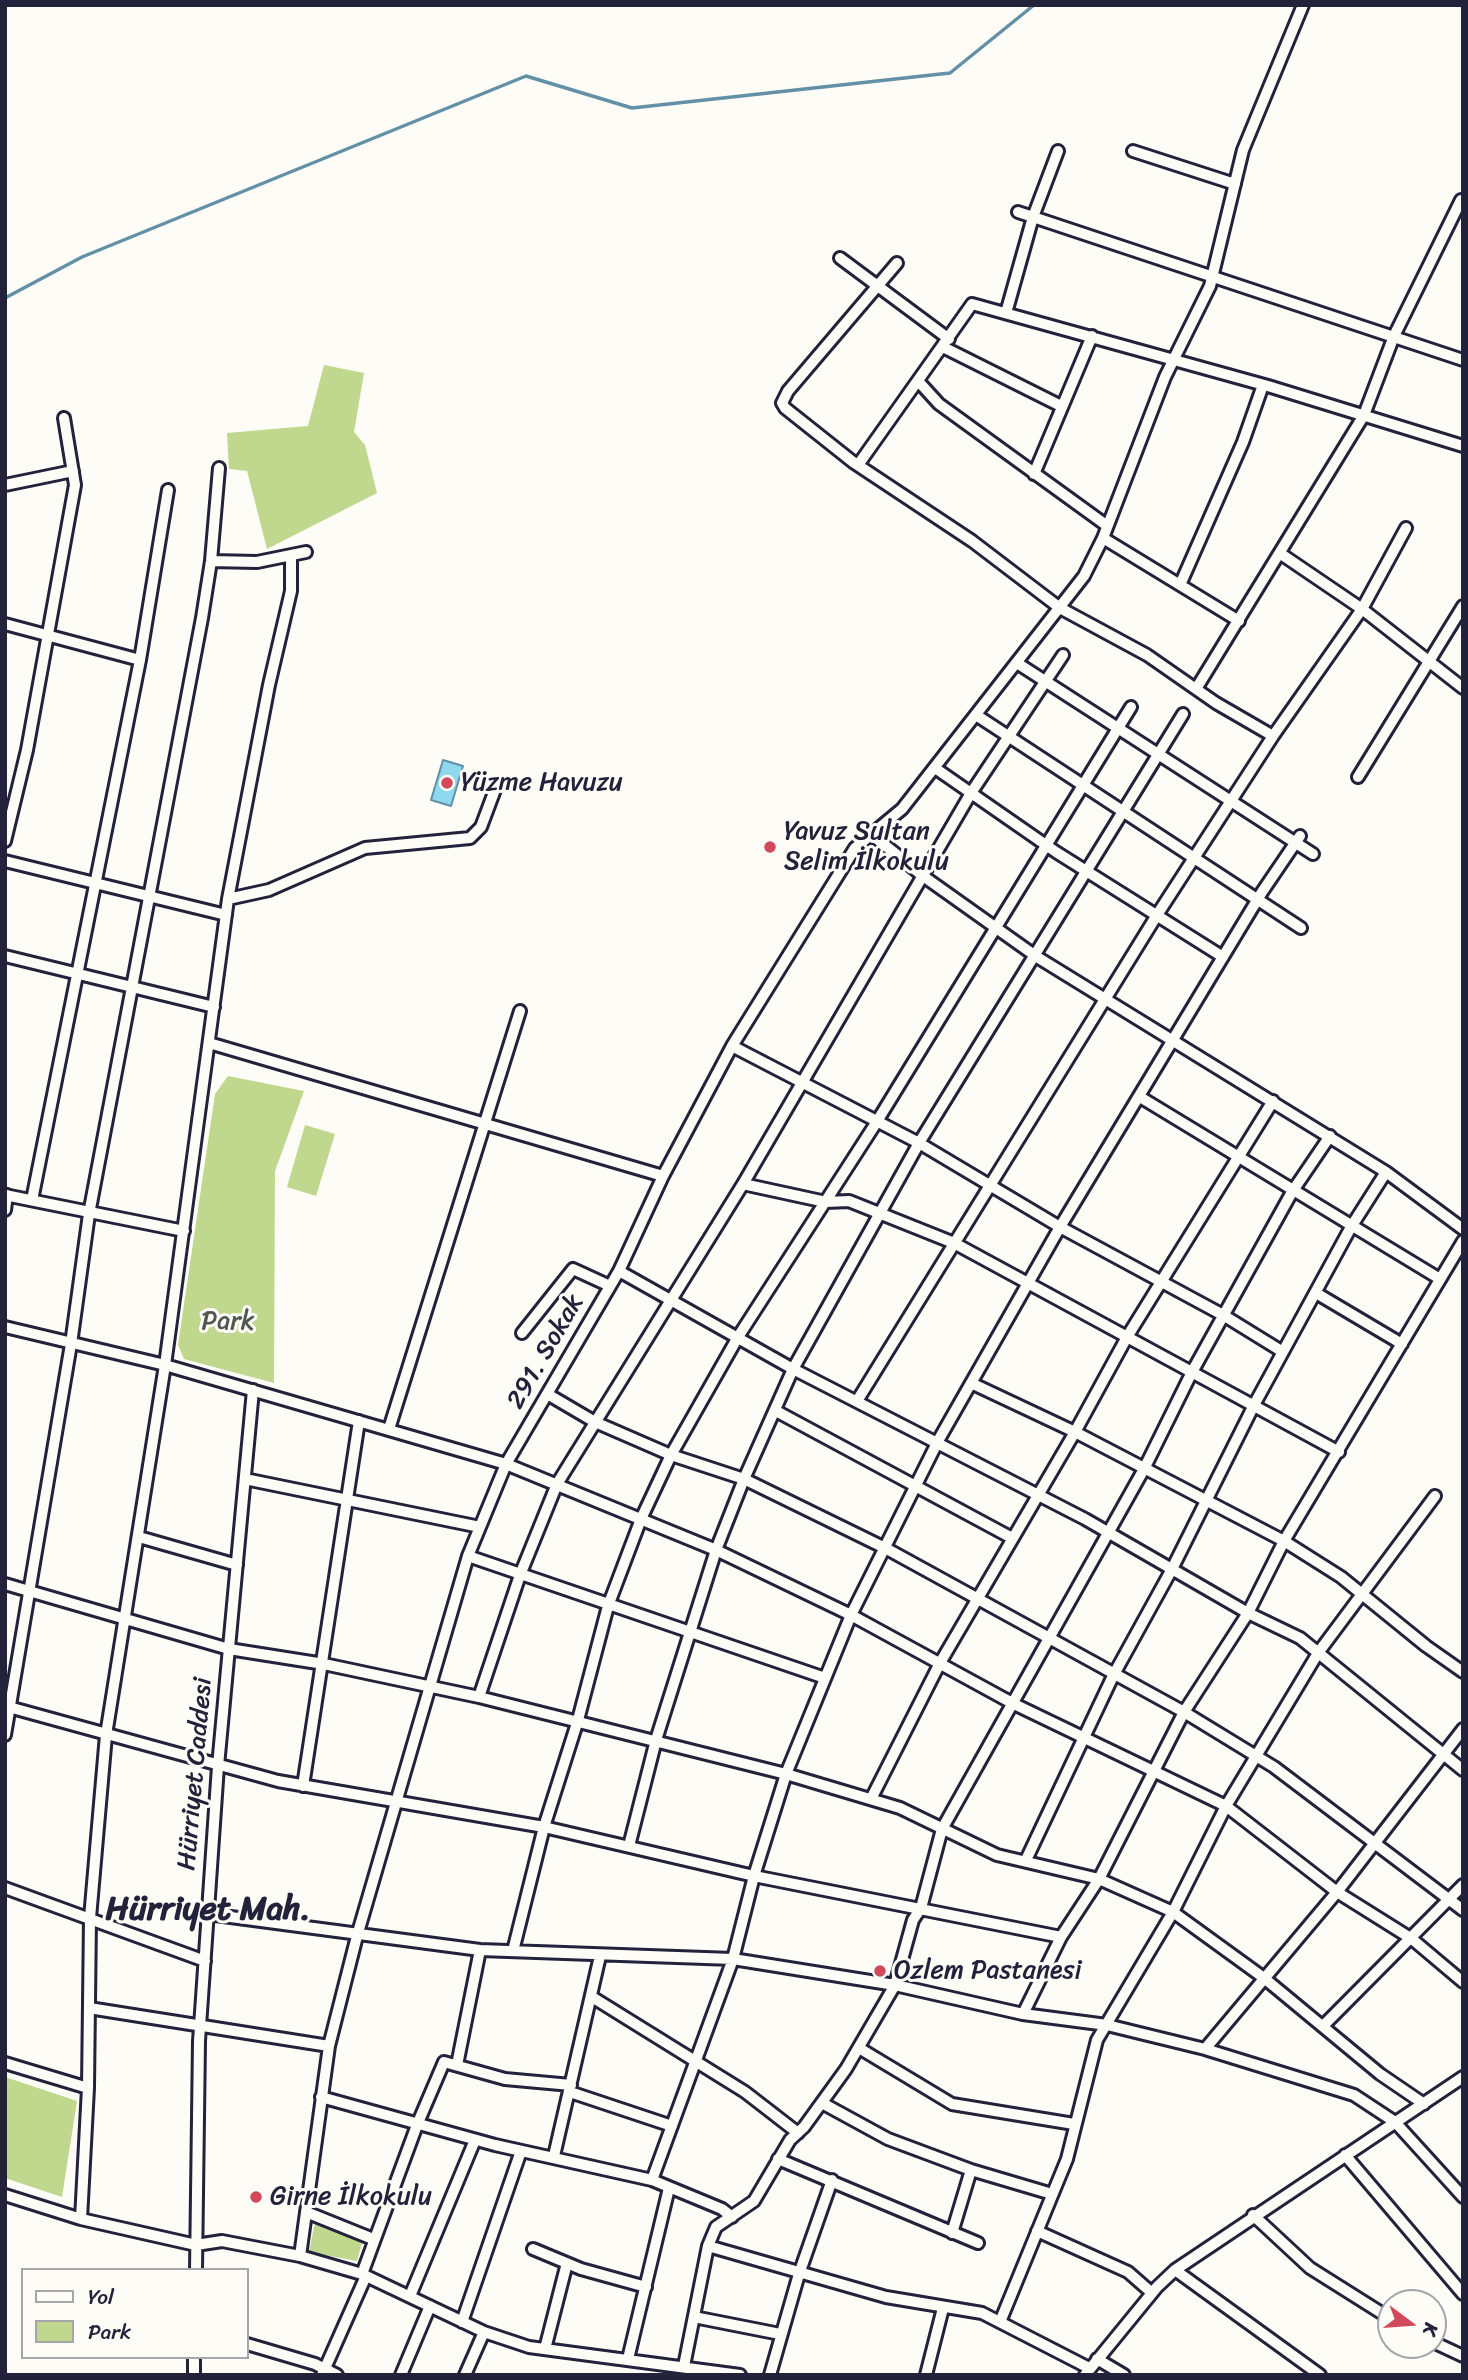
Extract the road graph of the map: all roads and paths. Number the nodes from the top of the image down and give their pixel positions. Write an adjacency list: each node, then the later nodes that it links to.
1 (1303, 5): 4 (street, 291. Sokak)
2 (1058, 151): 7 (street)
3 (1133, 151): 4 (street)
4 (1235, 184): 10 (street, 291. Sokak)
5 (1461, 200): 14 (street)
6 (1018, 212): 7 (street)
7 (1033, 216): 10 (street); 12 (street)
8 (840, 258): 11 (street)
9 (897, 263): 11 (street)
10 (1213, 276): 14 (street); 16 (street, 291. Sokak)
11 (878, 285): 15 (street); 24 (street)
12 (1006, 313): 13 (street); 15 (street)
13 (1092, 336): 16 (street); 20 (street)
14 (1394, 336): 17 (street); 21 (street)
15 (946, 343): 18 (street); 20 (street)
16 (1174, 360): 19 (street); 30 (street, 291. Sokak)
17 (1463, 360)
18 (919, 382): 24 (street); 27 (street)
19 (1263, 385): 21 (street); 37 (street)
20 (1061, 406): 27 (street)
21 (1364, 415): 23 (street); 34 (street)
22 (64, 418): 26 (street)
23 (1463, 446)
24 (858, 465): 39 (street)
25 (219, 468): 36 (street)
26 (73, 471): 28 (street); 43 (street)
27 (1034, 474): 30 (street)
28 (5, 485)
29 (168, 490): 45 (street)
30 (1106, 525): 32 (street, 291. Sokak)
31 (1406, 528): 40 (street)
32 (1103, 538): 37 (street); 39 (street, 291. Sokak)
33 (306, 552): 35 (street)
34 (1281, 554): 40 (street); 41 (street)
35 (291, 557): 36 (street); 77 (street)
36 (211, 561): 76 (street)
37 (1180, 585): 41 (street)
38 (1463, 606): 46 (street)
39 (1060, 608): 47 (street, 291. Sokak); 50 (street)
40 (1362, 609): 46 (street); 55 (street)
41 (1239, 621): 50 (street)
42 (5, 624): 43 (street)
43 (47, 638): 45 (street); 67 (street)
44 (1063, 656): 48 (street)
45 (140, 660): 74 (street)
46 (1427, 660): 49 (street); 59 (street)
47 (1017, 663): 48 (street); 53 (street, 291. Sokak)
48 (1045, 682): 54 (street); 56 (street)
49 (1463, 688)
50 (1196, 689): 55 (street)
51 (1131, 707): 54 (street)
52 (1183, 713): 57 (street)
53 (976, 715): 56 (street); 58 (street, 291. Sokak)
54 (1117, 729): 57 (street); 60 (street)
55 (1273, 736): 63 (street)
56 (1007, 738): 60 (street); 62 (street)
57 (1158, 755): 63 (street); 64 (street)
58 (935, 768): 62 (street); 65 (street, 291. Sokak)
59 (1358, 777)
60 (1084, 784): 64 (street); 68 (street)
61 (496, 787): 77 (street)
62 (971, 793): 68 (street); 73 (street)
63 (1230, 802): 66 (street); 70 (street)
64 (1124, 811): 70 (street); 72 (street)
65 (871, 834): 73 (street); 92 (street, 291. Sokak)
66 (1298, 839): 69 (street); 75 (street)
67 (5, 841)
68 (1047, 846): 72 (street); 80 (street)
69 (1312, 854)
70 (1194, 858): 75 (street); 79 (street)
71 (5, 861): 74 (street)
72 (1088, 872): 79 (street); 83 (street)
73 (923, 876): 80 (street); 93 (street)
74 (97, 882): 76 (street); 85 (street)
75 (1258, 897): 81 (street); 84 (street)
76 (148, 899): 78 (street); 86 (street)
77 (228, 899): 78 (street)
78 (226, 915): 88 (street)
79 (1157, 915): 84 (street); 87 (street)
80 (996, 927): 83 (street); 96 (street)
81 (1301, 928)
82 (5, 956): 85 (street)
83 (1037, 957): 87 (street); 99 (street)
84 (1223, 957): 90 (street)
85 (77, 975): 86 (street); 107 (street)
86 (131, 987): 88 (street); 111 (street)
87 (1103, 1000): 90 (street); 104 (street)
88 (214, 1007): 91 (street)
89 (520, 1011): 97 (street)
90 (1171, 1041): 94 (street); 95 (street)
91 (209, 1043): 97 (street); 115 (street)
92 (732, 1046): 93 (street); 102 (street, 291. Sokak)
93 (799, 1083): 96 (street); 103 (street)
94 (1140, 1097): 100 (street); 112 (street)
95 (1273, 1101): 98 (street); 100 (street)
96 (876, 1124): 99 (street); 108 (street)
97 (485, 1126): 102 (street); 144 (street)
98 (1330, 1136): 101 (street); 105 (street)
99 (919, 1143): 104 (street); 110 (street)
100 (1236, 1157): 105 (street); 120 (street)
101 (1386, 1172): 113 (street); 114 (street)
102 (663, 1176): 118 (street, 291. Sokak)
103 (743, 1184): 108 (street); 124 (street)
104 (989, 1184): 112 (street); 117 (street)
105 (1292, 1192): 113 (street); 125 (street)
106 (6, 1195): 107 (street); 109 (street)
107 (32, 1200): 111 (street)
108 (826, 1202): 110 (street); 128 (street)
109 (5, 1210)
110 (880, 1213): 117 (street); 134 (street)
111 (89, 1214): 115 (street); 130 (street)
112 (1060, 1227): 120 (street); 121 (street)
113 (1351, 1227): 119 (street); 123 (street)
114 (1463, 1229)
115 (184, 1231): 133 (street)
116 (1463, 1241): 119 (street)
117 (954, 1243): 121 (street); 139 (street)
118 (619, 1271): 122 (street, 291. Sokak); 124 (street)
119 (1440, 1279): 131 (street)
120 (1160, 1280): 125 (street); 129 (street)
121 (1028, 1282): 129 (street); 136 (street)
122 (610, 1286): 127 (street); 138 (street, 291. Sokak)
123 (1316, 1293): 131 (street); 132 (street)
124 (671, 1300): 128 (street); 143 (street)
125 (1223, 1315): 132 (street); 135 (street)
126 (5, 1327): 130 (street)
127 (522, 1333)
128 (738, 1337): 134 (street); 148 (street)
129 (1127, 1337): 135 (street); 145 (street)
130 (71, 1344): 133 (street); 172 (street)
131 (1402, 1344): 147 (street)
132 (1283, 1352): 140 (street)
133 (165, 1365): 137 (street); 162 (street)
134 (793, 1369): 139 (street); 141 (street)
135 (1192, 1372): 140 (street); 150 (street)
136 (971, 1383): 145 (street); 146 (street)
137 (253, 1390): 142 (street); 151 (street, Hürriyet Caddesi)
138 (549, 1395): 143 (street); 149 (street, 291. Sokak)
139 (857, 1401): 146 (street)
140 (1254, 1405): 147 (street); 158 (street)
141 (776, 1410): 152 (street); 154 (street)
142 (359, 1421): 144 (street); 157 (street)
143 (595, 1422): 148 (street); 153 (street)
144 (389, 1429): 149 (street)
145 (1075, 1432): 150 (street); 155 (street)
146 (938, 1441): 154 (street); 155 (street)
147 (1339, 1452): 164 (street)
148 (671, 1455): 152 (street); 159 (street)
149 (506, 1464): 153 (street); 160 (street, 291. Sokak)
150 (1144, 1469): 158 (street); 161 (street)
151 (245, 1479): 157 (street); 168 (street, Hürriyet Caddesi)
152 (744, 1479): 165 (street); 166 (street)
153 (557, 1484): 159 (street); 170 (street)
154 (915, 1487): 163 (street); 165 (street)
155 (1039, 1495): 161 (street); 163 (street)
156 (1435, 1496): 173 (street)
157 (345, 1499): 160 (street); 184 (street)
158 (1206, 1500): 164 (street); 169 (street)
159 (641, 1519): 166 (street); 175 (street)
160 (480, 1527): 167 (street, 291. Sokak)
161 (1108, 1532): 169 (street); 180 (street)
162 (139, 1537): 168 (street); 178 (street)
163 (1012, 1538): 174 (street)
164 (1284, 1541): 173 (street); 176 (street)
165 (887, 1549): 174 (street); 177 (street)
166 (716, 1550): 177 (street); 179 (street)
167 (468, 1556): 170 (street); 188 (street, 291. Sokak)
168 (237, 1565): 181 (street, Hürriyet Caddesi)
169 (1172, 1569): 176 (street); 186 (street)
170 (520, 1575): 175 (street); 189 (street)
171 (5, 1584): 172 (street)
172 (28, 1591): 178 (street); 191 (street)
173 (1361, 1592): 182 (street); 185 (street)
174 (977, 1599): 180 (street); 183 (street)
175 (608, 1606): 179 (street); 193 (street)
176 (1248, 1613): 182 (street); 192 (street)
177 (851, 1615): 183 (street); 187 (street)
178 (126, 1619): 181 (street); 196 (street)
179 (690, 1632): 187 (street); 198 (street)
180 (1047, 1639): 186 (street); 190 (street)
181 (229, 1649): 184 (street); 201 (street, Hürriyet Caddesi)
182 (1318, 1653): 199 (street); 200 (street)
183 (940, 1662): 190 (street); 206 (street)
184 (324, 1664): 188 (street); 205 (street)
185 (1463, 1672)
186 (1113, 1676): 192 (street); 197 (street)
187 (825, 1678): 204 (street)
188 (431, 1689): 189 (street); 207 (street, 291. Sokak)
189 (480, 1697): 193 (street)
190 (1014, 1704): 197 (street); 210 (street)
191 (8, 1707): 195 (street); 196 (street)
192 (1184, 1712): 199 (street); 203 (street)
193 (578, 1720): 198 (street); 209 (street)
194 (1463, 1728): 200 (street)
195 (5, 1735)
196 (106, 1735): 201 (street); 224 (street)
197 (1084, 1737): 203 (street); 213 (street)
198 (656, 1740): 204 (street); 212 (street)
199 (1256, 1755): 208 (street); 211 (street)
200 (1442, 1755): 202 (street); 211 (street)
201 (218, 1766): 205 (street); 223 (street, Hürriyet Caddesi)
202 (1463, 1770)
203 (1155, 1772): 208 (street); 215 (street)
204 (786, 1774): 206 (street); 214 (street)
205 (303, 1786): 207 (street)
206 (872, 1799): 210 (street)
207 (395, 1801): 209 (street); 225 (street, 291. Sokak)
208 (1226, 1806): 218 (street); 222 (street)
209 (544, 1827): 212 (street); 229 (street)
210 (943, 1829): 213 (street); 220 (street)
211 (1375, 1843): 218 (street); 219 (street)
212 (629, 1846): 214 (street)
213 (1026, 1860): 215 (street)
214 (754, 1876): 220 (street); 231 (street)
215 (1099, 1879): 222 (street); 226 (street)
216 (1463, 1885): 219 (street)
217 (5, 1888): 224 (street)
218 (1337, 1892): 227 (street); 233 (street)
219 (1451, 1900): 221 (street); 227 (street)
220 (921, 1908): 226 (street); 235 (street)
221 (1463, 1910)
222 (1173, 1912): 233 (street); 240 (street)
223 (208, 1914): 225 (street); 232 (street, Hürriyet Caddesi)
224 (90, 1918): 232 (street); 237 (street)
225 (356, 1936): 228 (street); 242 (street, 291. Sokak)
226 (1061, 1937): 238 (street)
227 (1412, 1939): 234 (street); 241 (street)
228 (480, 1950): 229 (street); 247 (street)
229 (513, 1951): 230 (street)
230 (600, 1956): 231 (street); 236 (street)
231 (733, 1959): 235 (street); 245 (street)
232 (205, 1961): 239 (street, Hürriyet Caddesi)
233 (1264, 1978): 241 (street); 244 (street)
234 (1463, 1982)
235 (895, 1985): 238 (street); 243 (street)
236 (592, 1997): 245 (street); 250 (street)
237 (89, 2008): 239 (street); 249 (street)
238 (1023, 2014): 240 (street)
239 (200, 2025): 242 (street); 279 (street, Hürriyet Caddesi)
240 (1107, 2025): 244 (street); 255 (street)
241 (1323, 2026): 253 (street)
242 (329, 2046): 251 (street, 291. Sokak)
243 (859, 2048): 252 (street); 255 (street)
244 (1205, 2049): 254 (street)
245 (697, 2060): 257 (street); 258 (street)
246 (5, 2063): 249 (street)
247 (457, 2065): 250 (street); 256 (street)
248 (1463, 2077): 253 (street)
249 (88, 2088): 274 (street)
250 (570, 2088): 257 (street); 262 (street)
251 (321, 2097): 256 (street); 271 (street, 291. Sokak)
252 (822, 2103): 258 (street); 264 (street)
253 (1423, 2104): 254 (street)
254 (1395, 2122): 261 (street); 270 (street)
255 (1074, 2124): 268 (street)
256 (417, 2125): 259 (street); 277 (street)
257 (672, 2126): 265 (street)
258 (797, 2133): 263 (street)
259 (475, 2140): 260 (street); 291 (street)
260 (521, 2151): 262 (street); 296 (street)
261 (1345, 2155): 272 (street); 290 (street)
262 (554, 2157): 265 (street)
263 (778, 2160): 266 (street); 273 (street)
264 (971, 2170): 268 (street); 276 (street)
265 (652, 2180): 267 (street)
266 (831, 2180): 276 (street); 286 (street)
267 (669, 2188): 273 (street); 288 (street)
268 (1052, 2194): 275 (street)
269 (5, 2195): 274 (street)
270 (1463, 2197)
271 (306, 2212): 277 (street); 282 (street, 291. Sokak)
272 (1253, 2215): 285 (street); 294 (street)
273 (732, 2217): 280 (street)
274 (81, 2219): 279 (street)
275 (1037, 2231): 289 (street); 297 (street)
276 (952, 2233): 278 (street)
277 (373, 2239): 287 (street)
278 (978, 2243)
279 (196, 2245): 282 (street); 284 (street, Hürriyet Caddesi)
280 (708, 2246): 286 (street); 295 (street)
281 (533, 2249): 283 (street)
282 (300, 2256): 287 (street)
283 (567, 2263): 288 (street); 301 (street)
284 (196, 2268)
285 (1175, 2270): 289 (street); 316 (street)
286 (799, 2274): 293 (street); 299 (street)
287 (364, 2275): 291 (street); 307 (street)
288 (646, 2287): 304 (street)
289 (1152, 2293): 306 (street)
290 (1463, 2294)
291 (410, 2296): 292 (street)
292 (430, 2306): 296 (street); 310 (street)
293 (943, 2308): 297 (street); 314 (street)
294 (1377, 2310)
295 (694, 2316): 299 (street); 305 (street)
296 (462, 2322): 298 (street)
297 (1000, 2322): 306 (street)
298 (484, 2332): 301 (street); 311 (street)
299 (780, 2334): 313 (street)
300 (248, 2344): 307 (street)
301 (545, 2349): 304 (street)
302 (1447, 2349): 303 (street)
303 (1463, 2356)
304 (628, 2359): 305 (street)
305 (684, 2366): 308 (street)
306 (1090, 2367): 315 (street)
307 (323, 2372): 309 (street)
308 (719, 2373): 312 (street)
309 (337, 2375)
310 (401, 2375)
311 (465, 2375)
312 (740, 2375)
313 (770, 2375)
314 (926, 2375)
315 (1124, 2375)
316 (1320, 2375)

